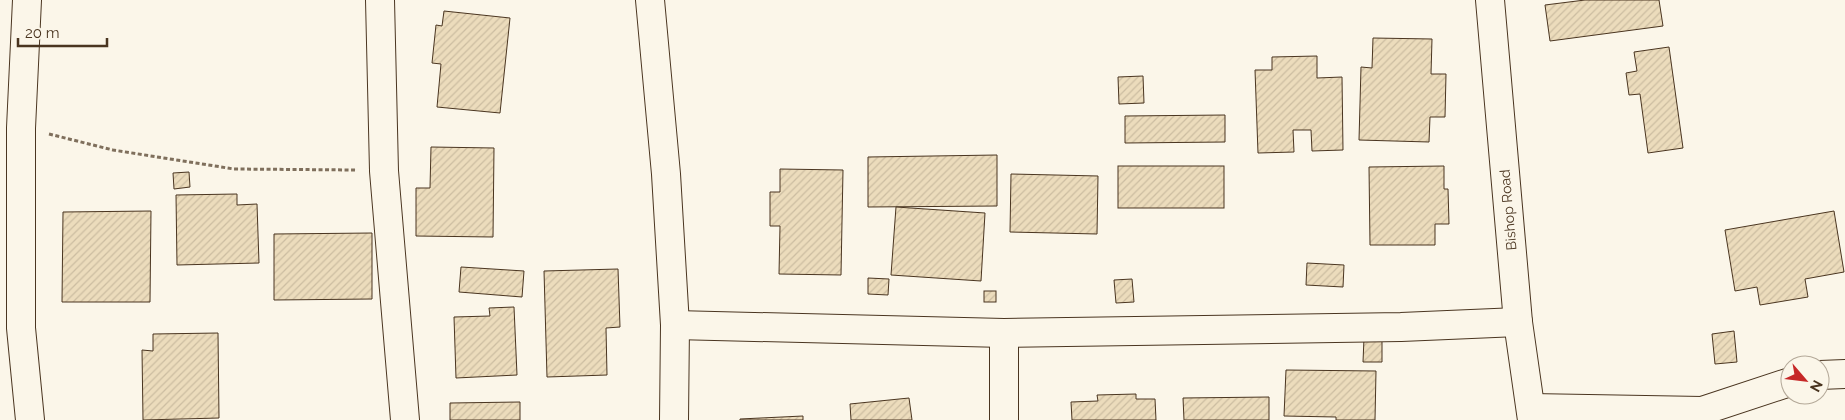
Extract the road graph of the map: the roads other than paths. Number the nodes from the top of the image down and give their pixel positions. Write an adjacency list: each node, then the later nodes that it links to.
1 (27, 0): 8 (street)
2 (380, 0): 14 (street)
3 (650, 0): 6 (street)
4 (1490, 0): 5 (street, Bishop Road)
5 (1518, 322): 7 (street); 12 (street, Bishop Road)
6 (675, 325): 7 (street); 15 (street)
7 (1004, 333): 16 (street)
8 (11, 336): 13 (street)
9 (1845, 374): 10 (street)
10 (1830, 375)
11 (1780, 385): 12 (street)
12 (1531, 414)
13 (30, 420)
14 (405, 420)
15 (674, 420)
16 (1004, 420)

